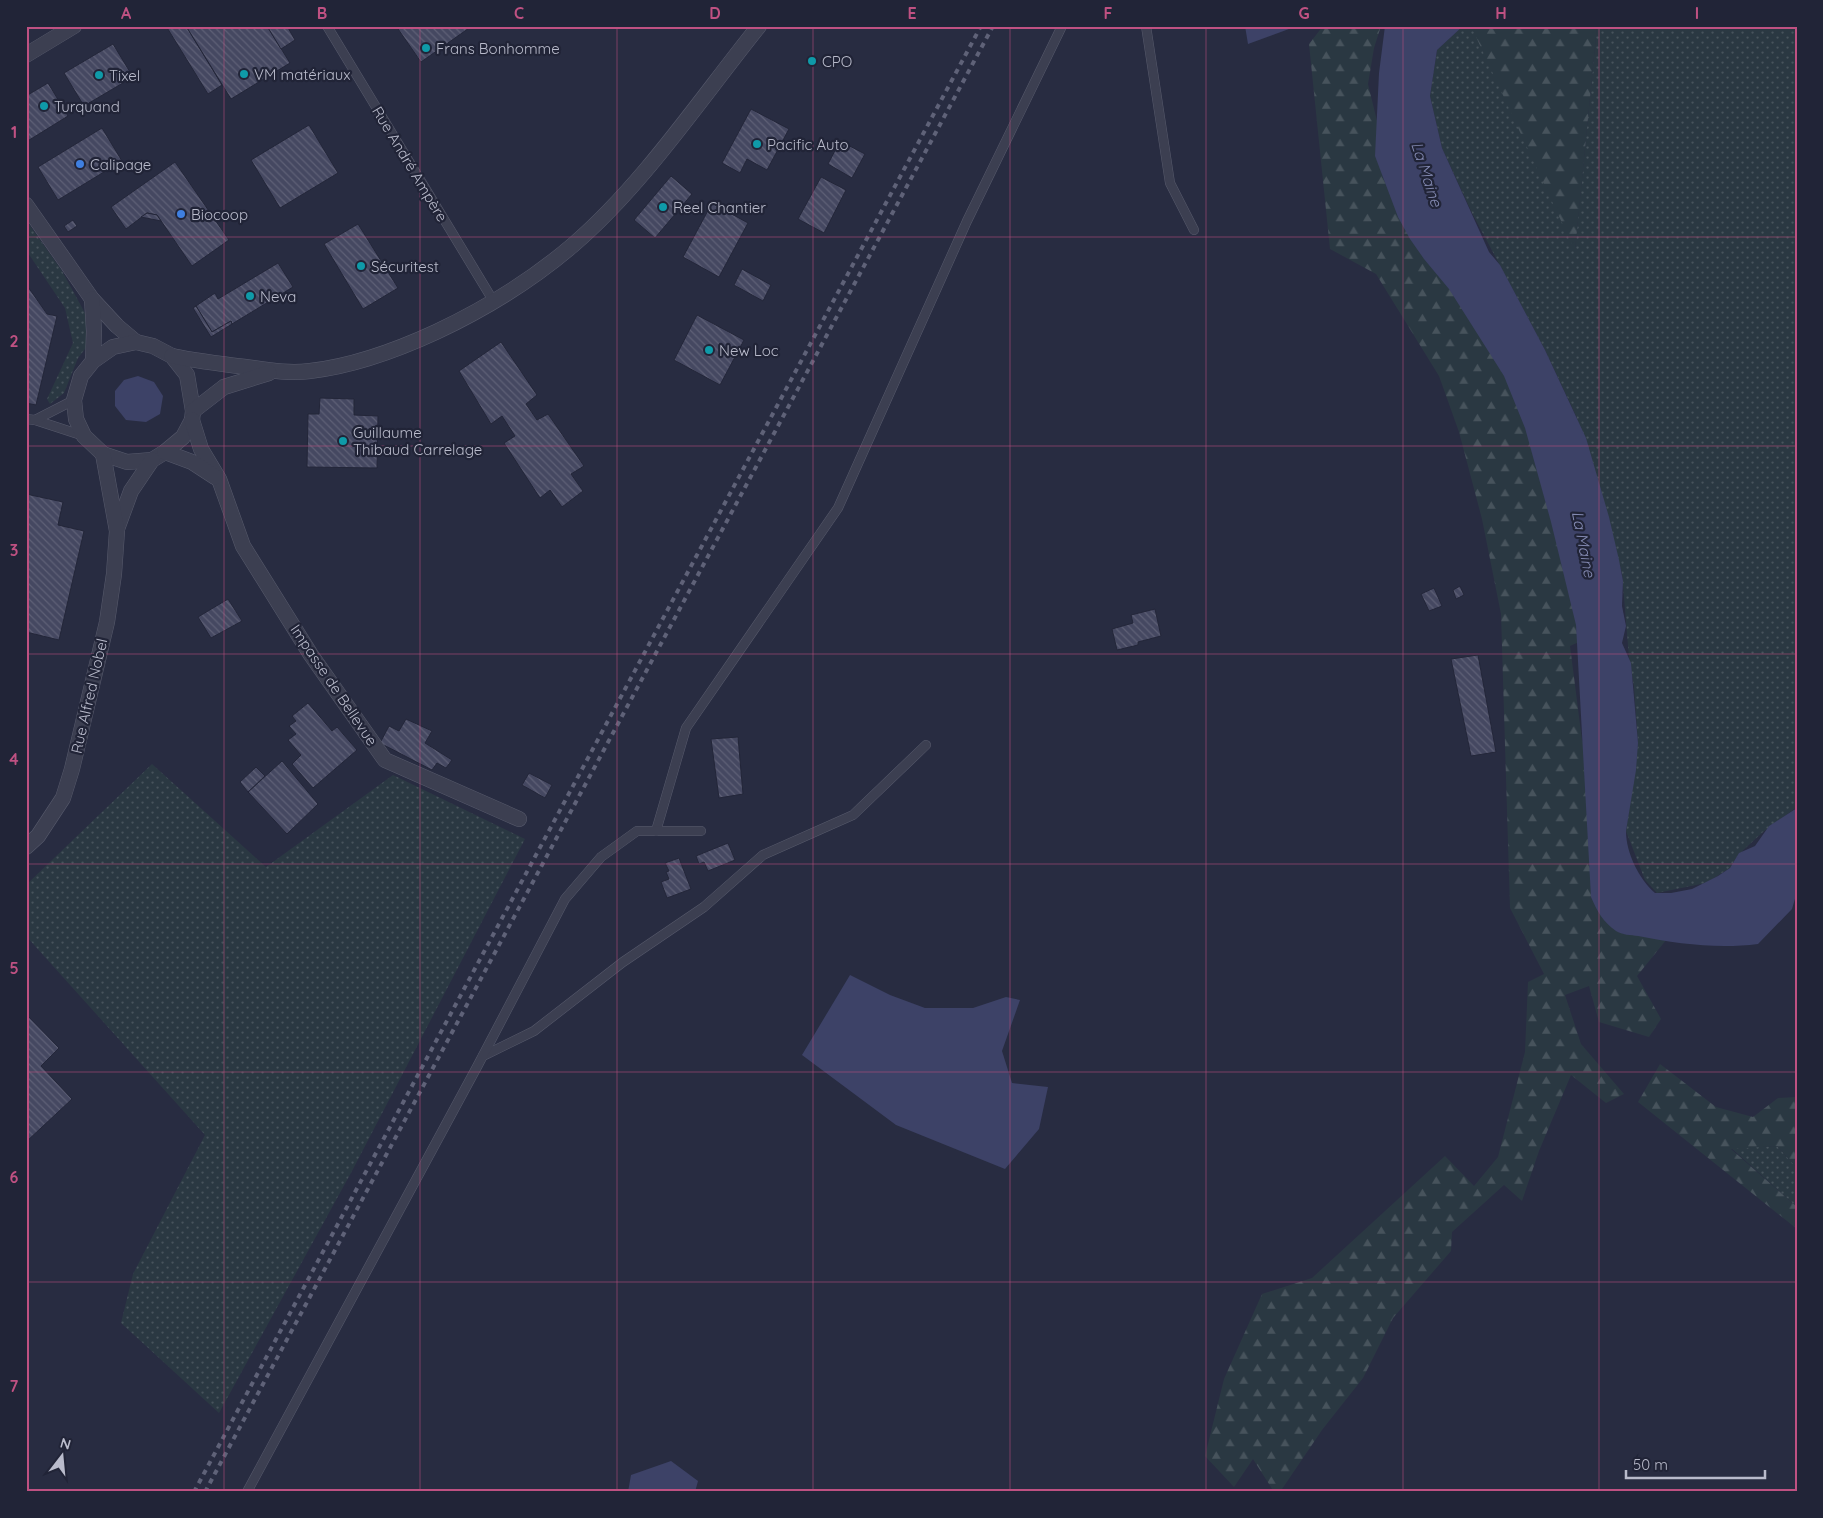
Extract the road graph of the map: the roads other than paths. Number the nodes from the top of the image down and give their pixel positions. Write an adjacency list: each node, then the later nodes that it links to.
1 (74, 26): 6 (street)
2 (326, 26): 10 (lane, Rue André Ampère)
3 (759, 26): 10 (street)
4 (1062, 26): 26 (lane)
5 (1146, 26): 8 (lane)
6 (26, 55)
7 (26, 205): 9 (street)
8 (1194, 230)
9 (92, 299): 11 (street); 13 (street)
10 (494, 302): 14 (street)
11 (136, 342): 12 (street); 13 (street)
12 (172, 356): 14 (street); 16 (street)
13 (92, 361): 15 (street)
14 (274, 372): 16 (street)
15 (74, 400): 17 (lane); 18 (street)
16 (193, 415): 19 (street); 22 (street, Impasse de Bellevue)
17 (31, 419): 18 (lane)
18 (84, 436): 20 (street)
19 (165, 452): 21 (street); 22 (street)
20 (103, 454): 21 (street); 23 (street)
21 (152, 460): 23 (street)
22 (219, 479): 25 (street, Impasse de Bellevue)
23 (117, 531): 28 (street, Rue Alfred Nobel)
24 (926, 745): 29 (lane)
25 (519, 818)
26 (656, 831): 27 (lane); 29 (lane)
27 (702, 831)
28 (26, 847)
29 (483, 1056): 30 (lane)
30 (247, 1492)

